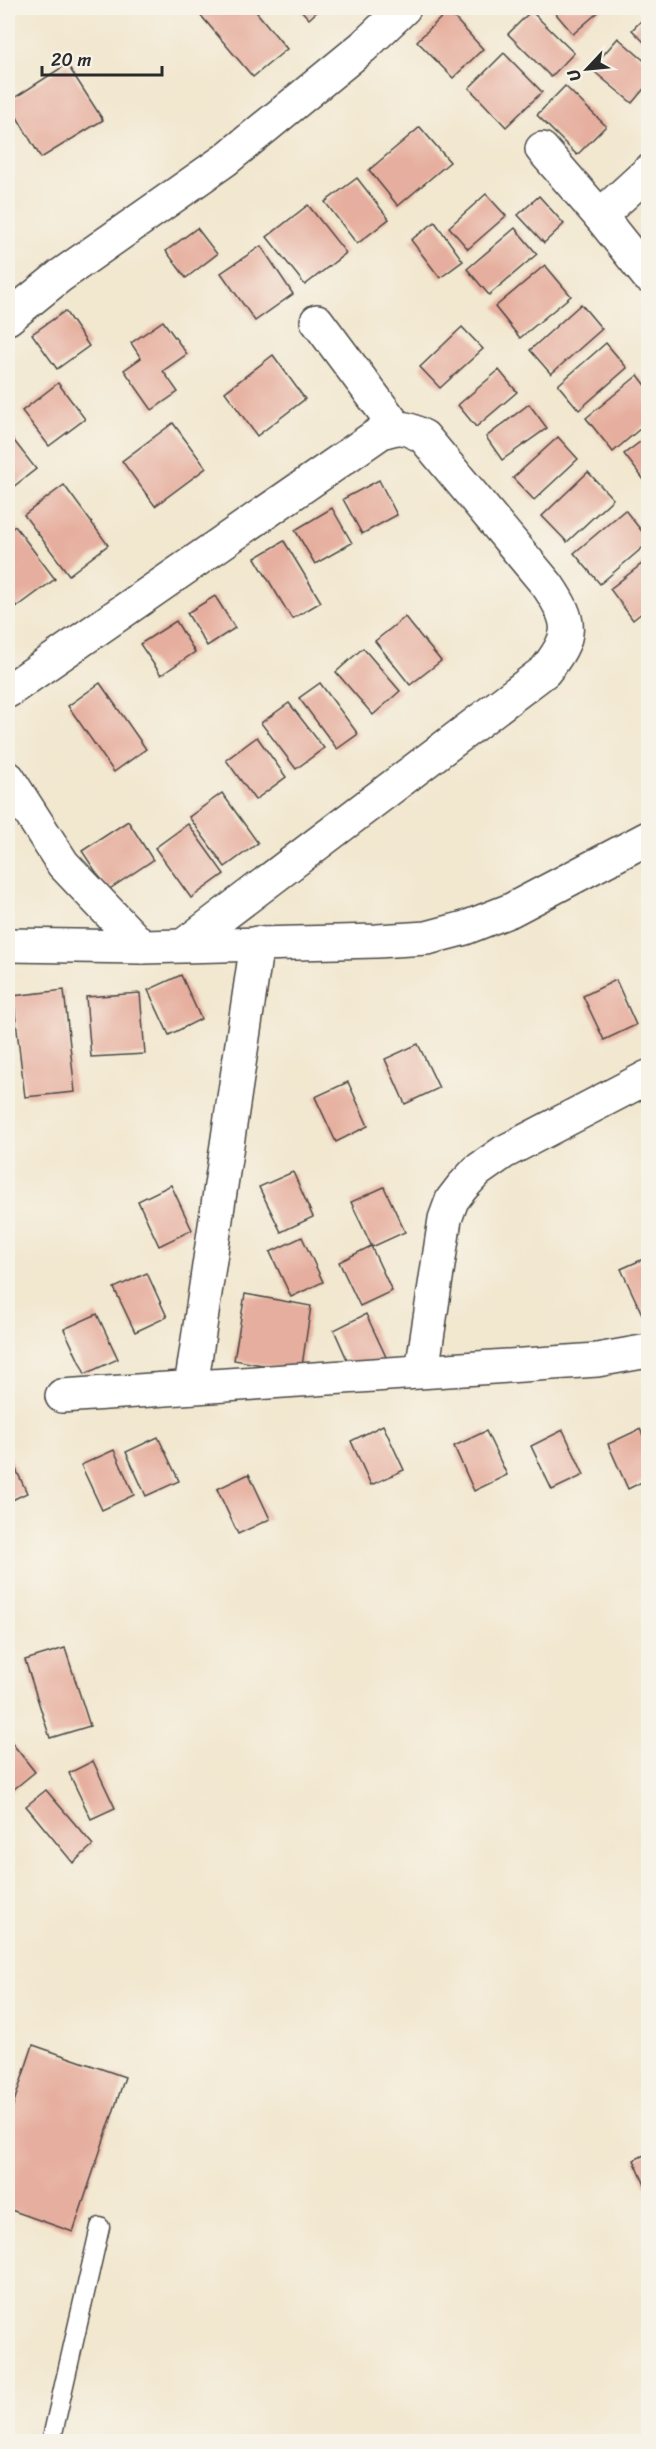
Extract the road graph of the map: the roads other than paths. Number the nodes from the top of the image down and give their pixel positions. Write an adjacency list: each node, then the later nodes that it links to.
1 (404, 8): 6 (street)
2 (542, 149): 4 (street)
3 (647, 172): 4 (street)
4 (600, 216): 5 (street)
5 (648, 276)
6 (8, 318)
7 (317, 321): 8 (street)
8 (396, 427): 9 (street); 14 (street)
9 (8, 691)
10 (8, 778): 15 (street)
11 (648, 838): 12 (street)
12 (257, 943): 14 (street); 19 (street)
13 (8, 945): 15 (street)
14 (184, 945): 15 (street)
15 (142, 947)
16 (648, 1077): 18 (street)
17 (648, 1351): 18 (street)
18 (422, 1371): 19 (street)
19 (191, 1387): 20 (street)
20 (62, 1396)
21 (100, 2227): 22 (lane)
22 (51, 2442)

